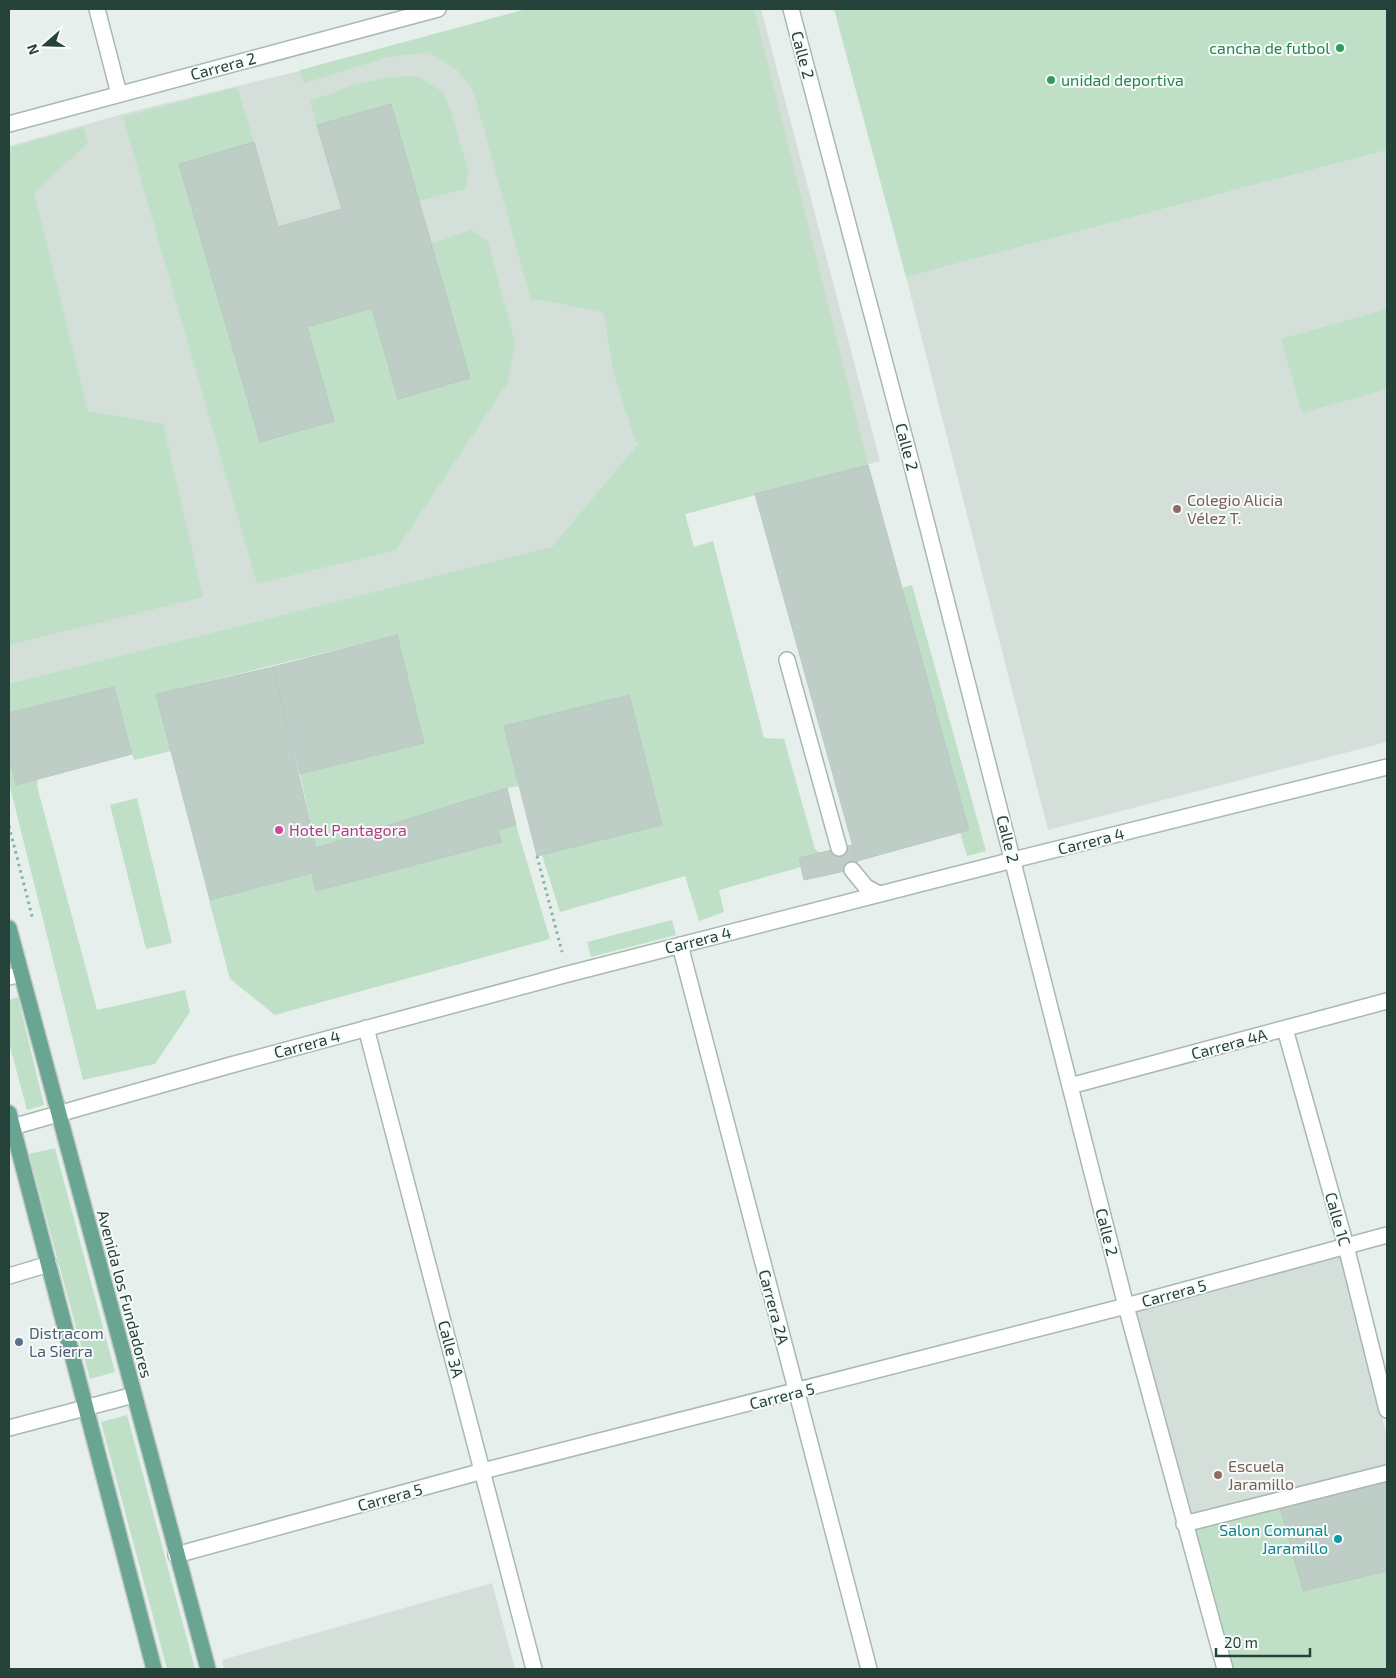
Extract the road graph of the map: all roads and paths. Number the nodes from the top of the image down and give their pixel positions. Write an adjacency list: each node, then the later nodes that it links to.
1 (97, 9): 4 (street)
2 (436, 9): 4 (street, Carrera 2)
3 (791, 9): 10 (street, Calle 2)
4 (119, 94): 5 (street, Carrera 2)
5 (9, 124)
6 (787, 660): 8 (street)
7 (1387, 767): 10 (street, Carrera 4)
8 (839, 848)
9 (537, 856): 15 (path)
10 (1014, 860): 12 (street, Carrera 4); 20 (street, Calle 2)
11 (852, 870): 12 (street)
12 (879, 894): 14 (street, Carrera 4)
13 (9, 928): 16 (main road, Avenida los Fundadores)
14 (680, 945): 15 (street, Carrera 4); 28 (street, Carrera 2A)
15 (568, 974): 18 (street, Carrera 4)
16 (15, 976): 21 (main road, Avenida los Fundadores)
17 (1387, 1001): 19 (street, Carrera 4A)
18 (366, 1028): 21 (street, Carrera 4); 33 (street, Calle 3A)
19 (1285, 1029): 20 (street, Carrera 4A); 24 (street, Calle 1C)
20 (1070, 1086): 27 (street, Calle 2)
21 (59, 1114): 22 (street, Carrera 4); 29 (main road, Avenida los Fundadores)
22 (11, 1120): 25 (main road)
23 (1387, 1235): 24 (street, Carrera 5)
24 (1346, 1246): 27 (street, Carrera 5); 31 (street, Calle 1C)
25 (49, 1264): 26 (street); 30 (main road)
26 (9, 1276)
27 (1126, 1306): 28 (street, Carrera 5); 35 (street, Calle 2)
28 (796, 1392): 33 (street, Carrera 5); 40 (street, Carrera 2A)
29 (134, 1395): 30 (street); 36 (main road, Avenida los Fundadores)
30 (86, 1408): 32 (street); 37 (main road)
31 (1387, 1410)
32 (9, 1427)
33 (483, 1471): 36 (street, Carrera 5); 39 (street, Calle 3A)
34 (1387, 1473): 35 (street)
35 (1184, 1524): 41 (street, Calle 2)
36 (176, 1555): 38 (main road, Avenida los Fundadores)
37 (154, 1669)
38 (208, 1669)
39 (534, 1669)
40 (869, 1669)
41 (1225, 1669)

